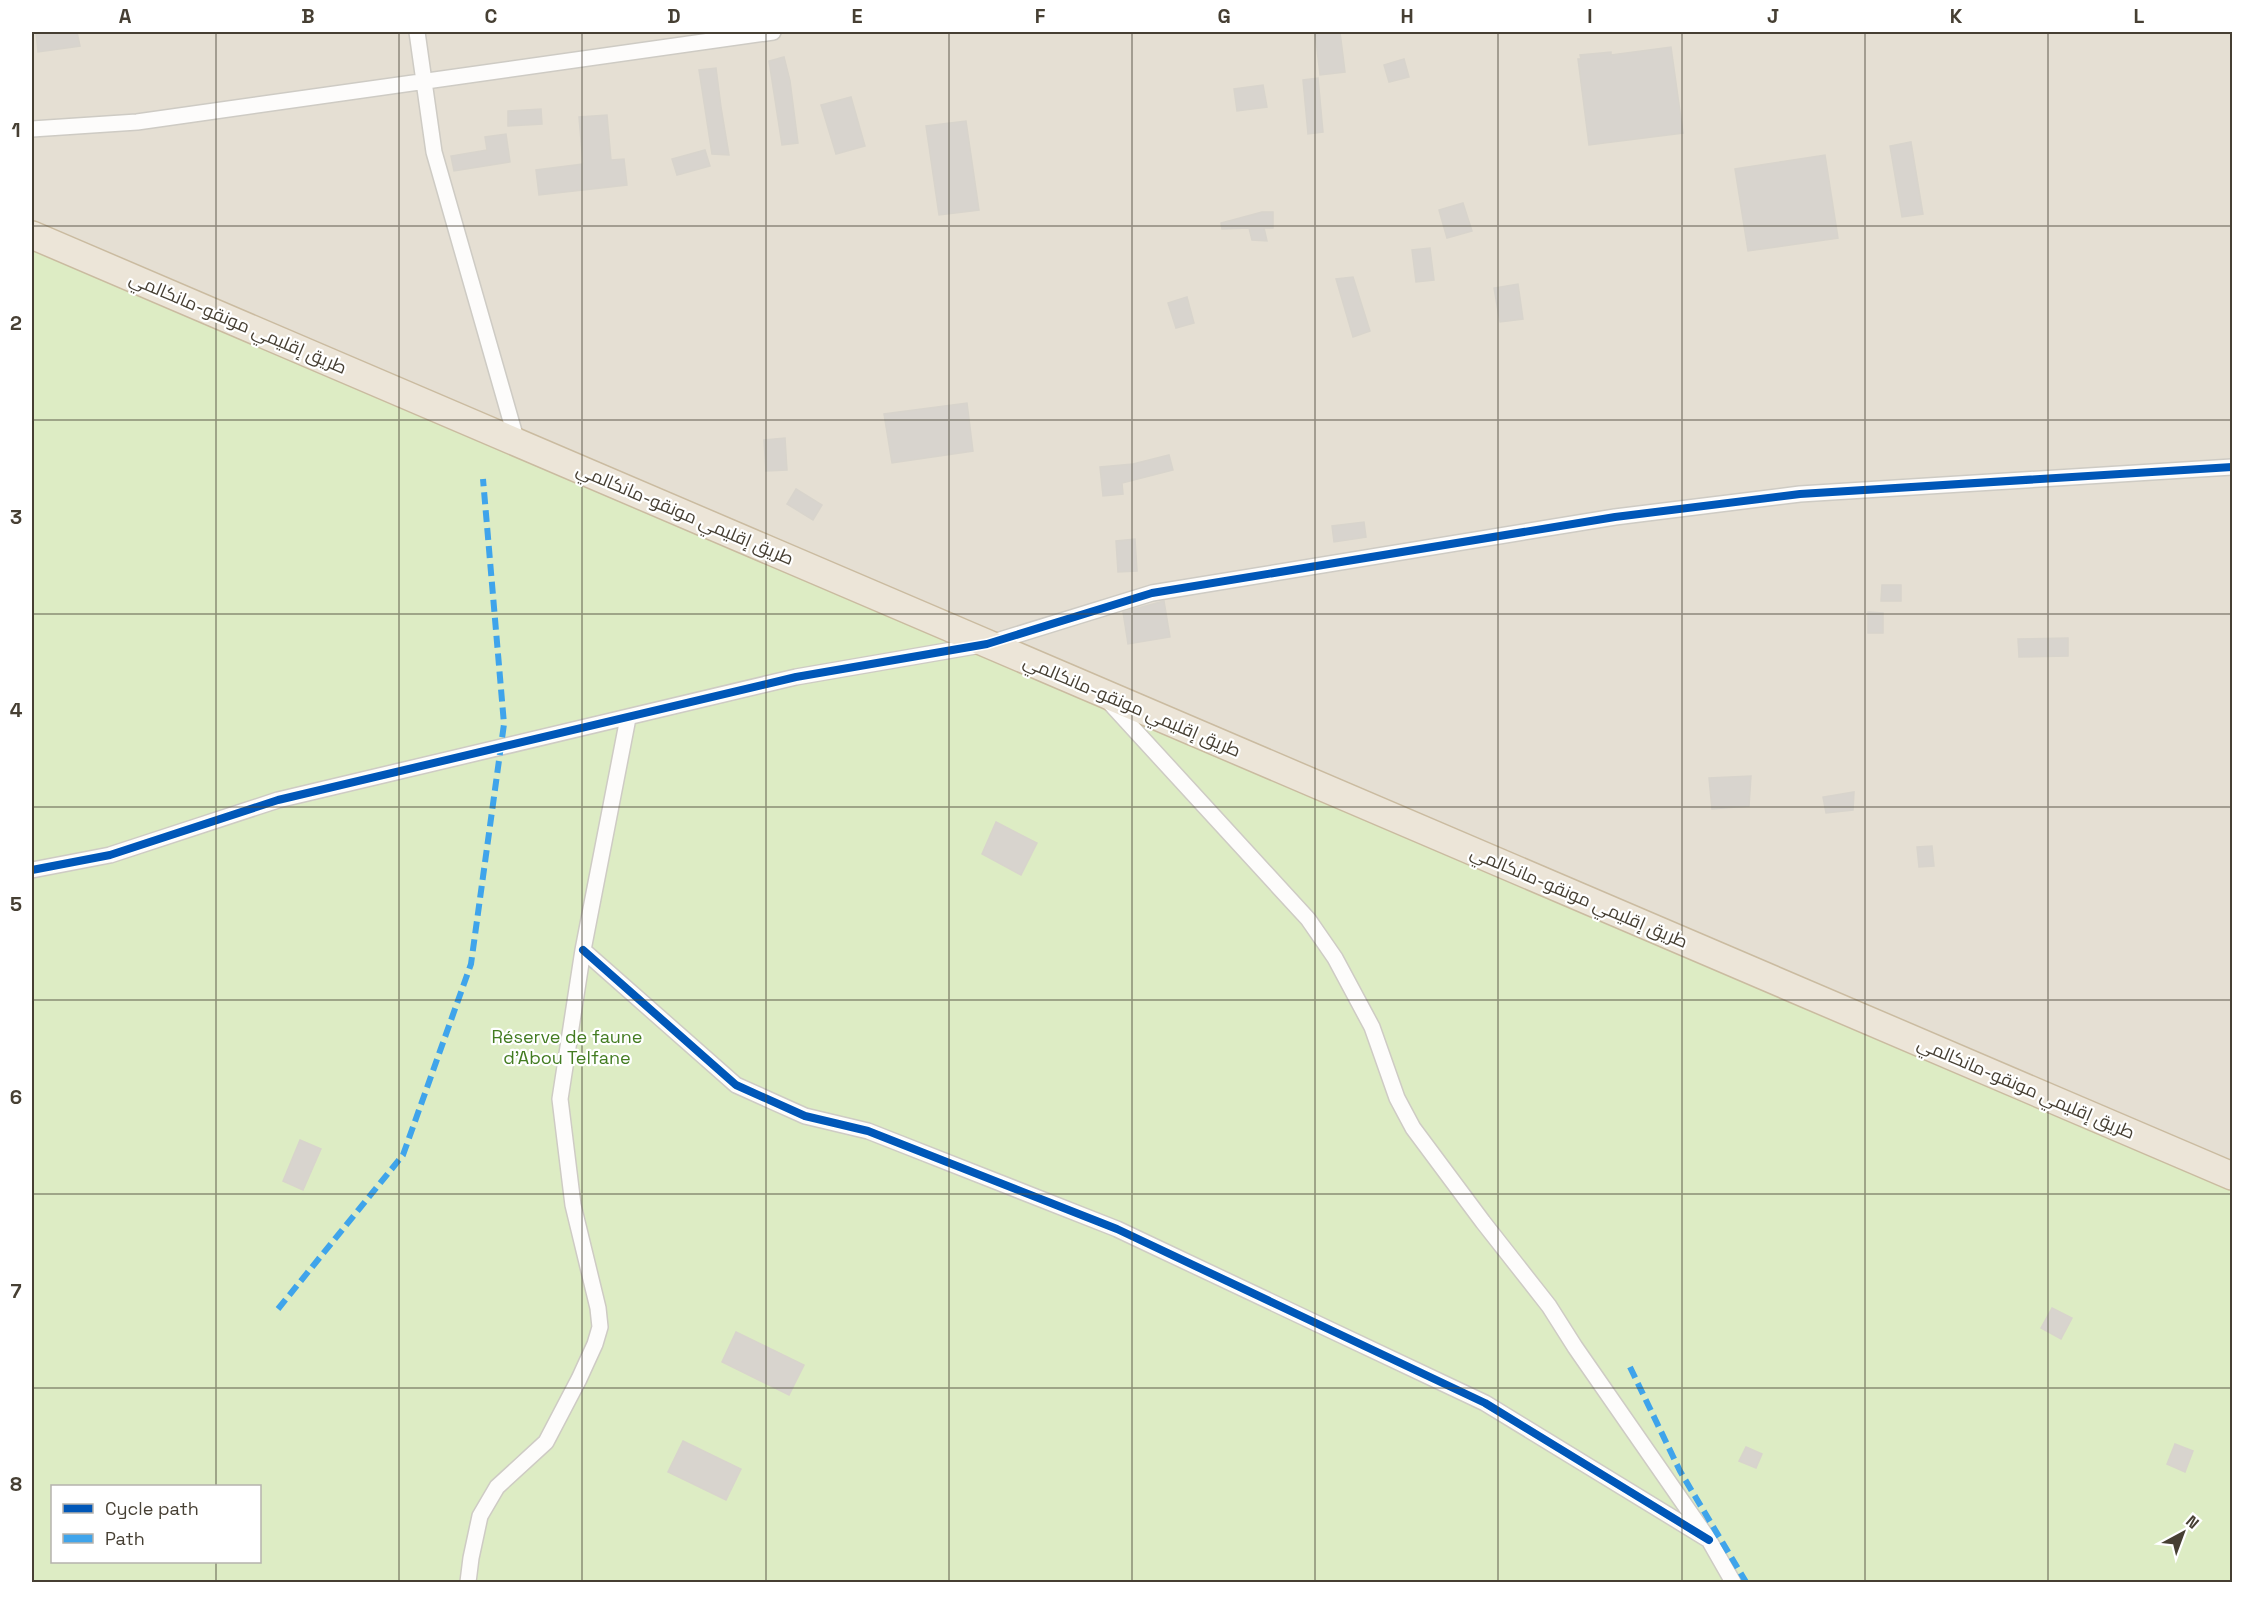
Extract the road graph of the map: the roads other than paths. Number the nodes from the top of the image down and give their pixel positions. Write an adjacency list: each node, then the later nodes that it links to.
1 (417, 32): 3 (street)
2 (773, 32): 3 (street)
3 (424, 80): 4 (street); 6 (street)
4 (32, 129)
5 (32, 235): 6 (highway, طريق إقليمي مونقو-مانكالمي)
6 (517, 442): 8 (highway, طريق إقليمي مونقو-مانكالمي)
7 (2232, 467): 8 (street)
8 (987, 644): 9 (highway, طريق إقليمي مونقو-مانكالمي); 10 (street)
9 (1101, 693): 13 (highway, طريق إقليمي مونقو-مانكالمي); 14 (street)
10 (628, 718): 11 (street); 12 (street)
11 (32, 870)
12 (583, 950): 14 (street); 15 (street)
13 (2232, 1176)
14 (1709, 1540): 16 (street)
15 (468, 1582)
16 (1733, 1582)

